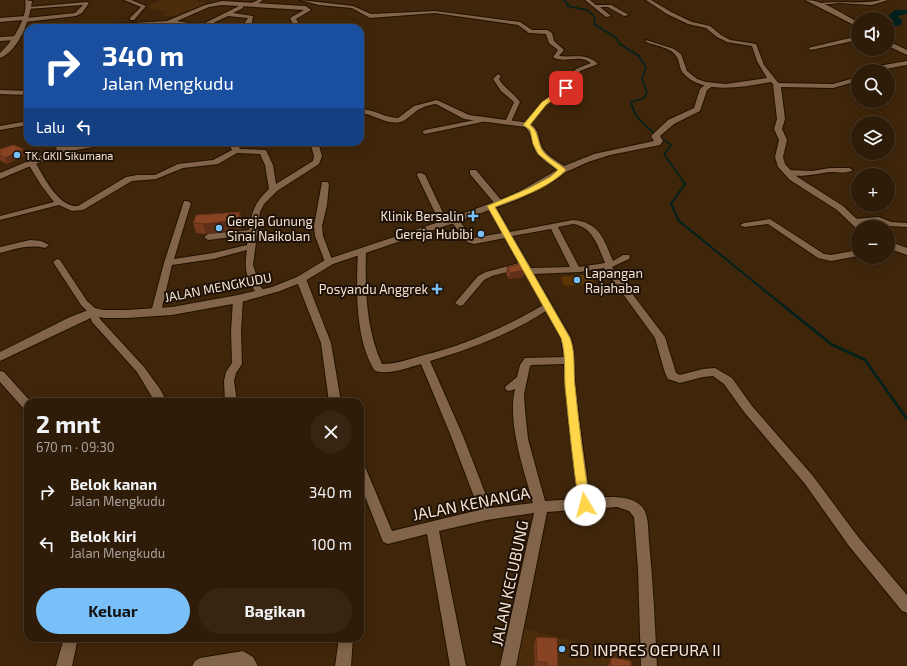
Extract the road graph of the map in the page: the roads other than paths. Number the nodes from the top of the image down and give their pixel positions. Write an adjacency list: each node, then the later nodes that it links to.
1 (28, 0): 16 (street)
2 (126, 0): 24 (street)
3 (260, 0): 13 (street)
4 (302, 0): 11 (street)
5 (587, 0): 15 (street)
6 (648, 0): 44 (street)
7 (808, 0): 14 (street)
8 (886, 0): 14 (street)
9 (79, 1): 16 (street); 23 (street)
10 (226, 1): 12 (street); 27 (street)
11 (316, 2): 17 (street); 20 (street)
12 (241, 4): 13 (street); 19 (street)
13 (254, 4): 17 (street)
14 (819, 4): 26 (street)
15 (596, 6): 21 (street); 22 (street)
16 (29, 8): 23 (street)
17 (311, 10): 30 (street)
18 (321, 10): 20 (street)
19 (228, 14): 28 (street); 29 (street)
20 (367, 15): 52 (street)
21 (626, 15)
22 (608, 16)
23 (25, 19): 25 (street); 32 (street)
24 (132, 19)
25 (0, 20)
26 (851, 21)
27 (171, 24)
28 (209, 24)
29 (248, 24)
30 (296, 24)
31 (24, 34): 32 (street)
32 (18, 36): 33 (street); 39 (street)
33 (0, 39)
34 (851, 40): 37 (street)
35 (648, 41): 45 (street)
36 (895, 47): 38 (street)
37 (812, 48)
38 (907, 53)
39 (0, 56)
40 (907, 63): 41 (street)
41 (895, 65)
42 (498, 76): 50 (street)
43 (851, 81): 44 (street)
44 (774, 82): 45 (street); 65 (street)
45 (710, 85): 62 (street, JALAN MENGKUDU)
46 (0, 92): 47 (street)
47 (24, 92)
48 (364, 111): 49 (street)
49 (485, 120): 50 (street); 54 (street)
50 (508, 122): 52 (street)
51 (24, 124): 53 (street)
52 (526, 125): 62 (street)
53 (0, 128)
54 (425, 132)
55 (57, 146): 59 (street)
56 (84, 146): 59 (street)
57 (235, 146): 60 (street)
58 (315, 146): 69 (street)
59 (62, 150): 61 (street)
60 (236, 151): 69 (street); 70 (street)
61 (31, 162): 67 (street); 70 (street)
62 (563, 170): 72 (street, JALAN MENGKUDU)
63 (847, 170): 65 (street)
64 (473, 172): 72 (street)
65 (787, 172): 75 (street)
66 (421, 175): 76 (street)
67 (0, 176)
68 (325, 184): 93 (street)
69 (273, 189): 81 (street)
70 (59, 203): 73 (street)
71 (187, 203): 94 (street)
72 (495, 205): 74 (street, JALAN MENGKUDU); 83 (street)
73 (0, 218)
74 (454, 220): 76 (street, JALAN MENGKUDU); 83 (street)
75 (853, 220)
76 (444, 223): 88 (street, JALAN MENGKUDU)
77 (895, 224): 79 (street)
78 (744, 225): 90 (street)
79 (907, 225)
80 (554, 226): 83 (street); 95 (street); 97 (street)
81 (253, 232): 82 (street); 85 (street)
82 (208, 236)
83 (506, 236): 96 (street)
84 (46, 245): 87 (street)
85 (252, 246): 94 (street); 99 (street)
86 (895, 247): 89 (street)
87 (0, 250)
88 (362, 252): 93 (street, JALAN MENGKUDU); 106 (street)
89 (907, 252)
90 (851, 254)
91 (626, 257): 95 (street)
92 (56, 262): 103 (street)
93 (329, 262): 98 (street, JALAN MENGKUDU)
94 (168, 263): 104 (street)
95 (609, 266): 97 (street); 120 (street)
96 (527, 268): 97 (street); 101 (street); 102 (street)
97 (575, 268)
98 (300, 279): 99 (street, JALAN MENGKUDU); 113 (street)
99 (261, 293): 100 (street, JALAN MENGKUDU)
100 (238, 299): 104 (street, JALAN MENGKUDU); 112 (street)
101 (460, 303)
102 (548, 306): 106 (street); 107 (street)
103 (94, 312): 104 (street, JALAN MENGKUDU); 105 (street); 111 (street)
104 (156, 312)
105 (0, 357)
106 (424, 359): 118 (street)
107 (570, 360): 109 (street); 116 (street)
108 (0, 375): 114 (street)
109 (523, 378): 110 (street); 117 (street)
110 (510, 387)
111 (160, 398)
112 (231, 398)
113 (334, 398)
114 (24, 402)
115 (364, 479): 119 (street, JALAN KENANGA)
116 (585, 505): 117 (street, JALAN KENANGA); 129 (street, JALAN KENANGA)
117 (541, 507): 118 (street, JALAN KENANGA); 128 (street, JALAN KECUBUNG)
118 (487, 514): 119 (street, JALAN KENANGA)
119 (432, 527): 127 (street)
120 (907, 606)
121 (70, 642): 123 (street)
122 (346, 642): 126 (street)
123 (64, 666)
124 (200, 666): 125 (street)
125 (250, 666)
126 (343, 666)
127 (458, 666)
128 (508, 666)
129 (649, 666)

